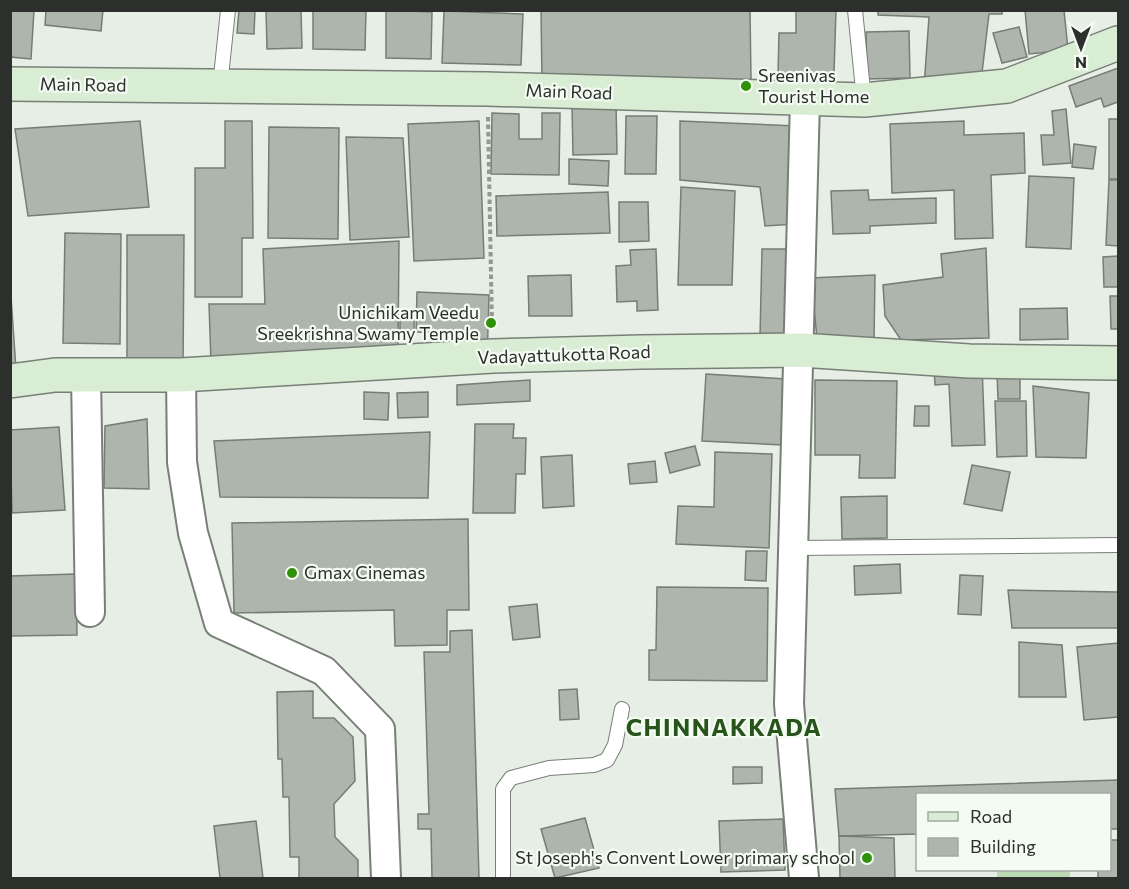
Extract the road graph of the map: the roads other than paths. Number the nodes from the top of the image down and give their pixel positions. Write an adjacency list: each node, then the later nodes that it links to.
1 (228, 10): 5 (lane)
2 (855, 10): 7 (lane)
3 (1119, 43): 7 (main road, Main Road)
4 (10, 84): 5 (main road, Main Road)
5 (220, 86): 6 (main road, Main Road)
6 (805, 100): 7 (main road, Main Road); 8 (street)
7 (864, 100)
8 (800, 350): 9 (main road, Vadayattukotta Road); 10 (main road, Vadayattukotta Road); 14 (street)
9 (1119, 363)
10 (182, 375): 11 (main road, Vadayattukotta Road); 17 (street)
11 (86, 376): 12 (main road, Vadayattukotta Road); 15 (street)
12 (10, 381)
13 (1119, 544): 14 (lane)
14 (794, 548): 19 (street)
15 (90, 612)
16 (622, 709): 18 (lane)
17 (386, 879)
18 (503, 879)
19 (804, 879)

